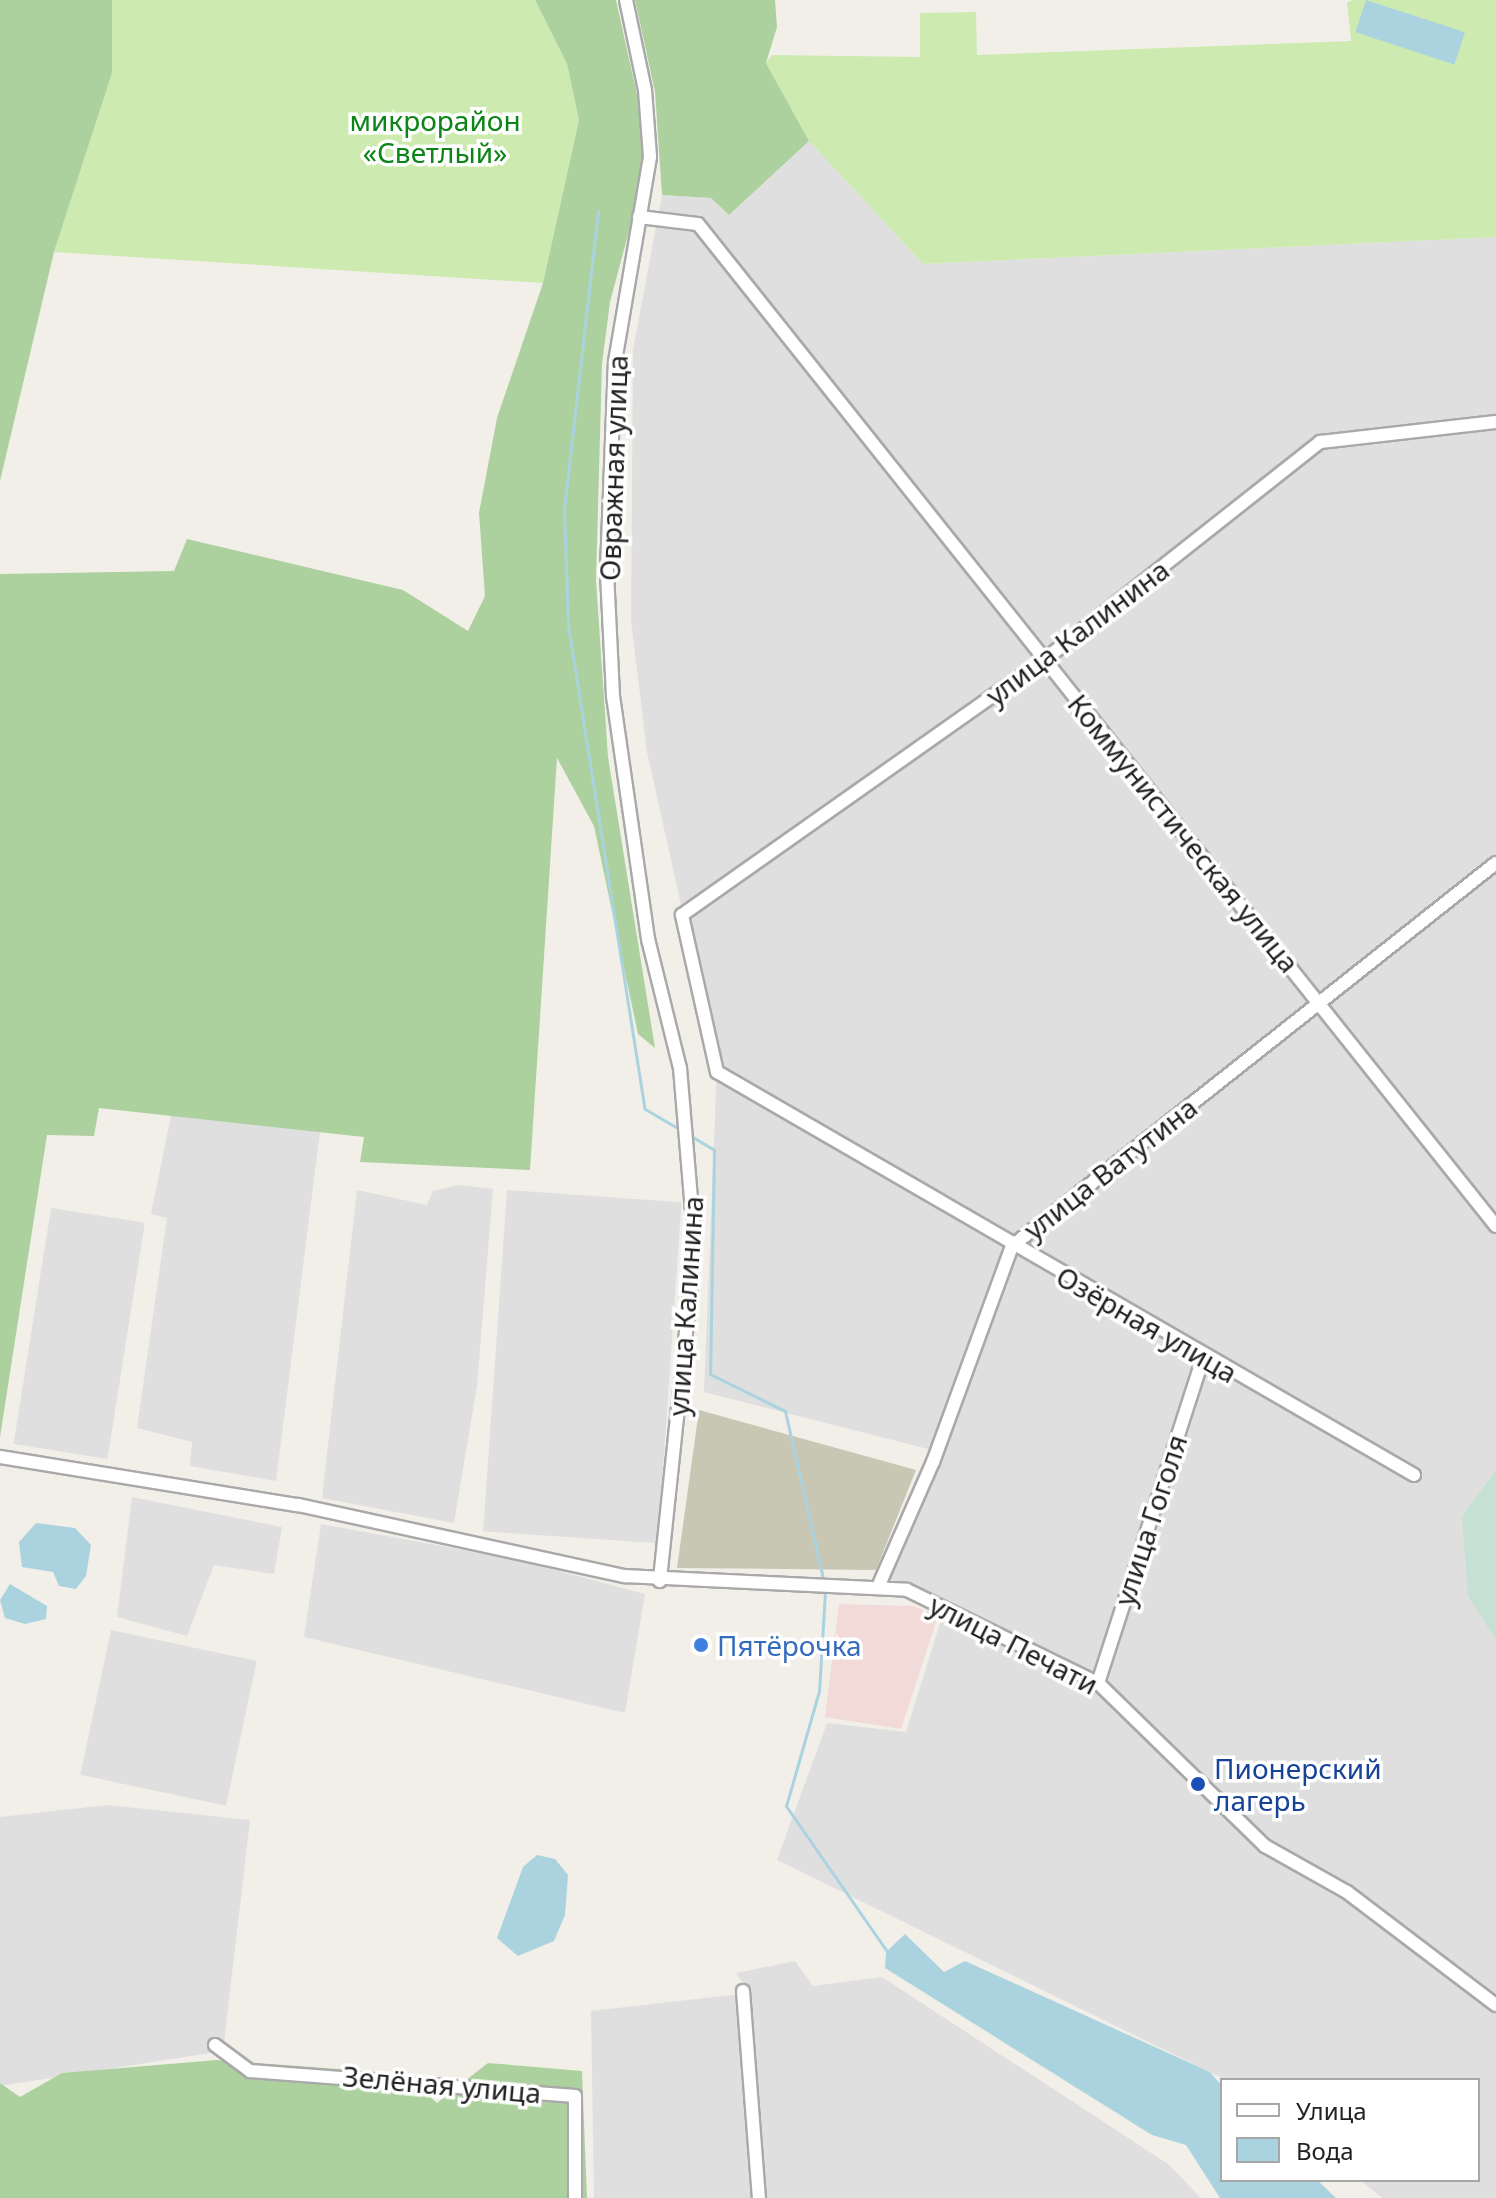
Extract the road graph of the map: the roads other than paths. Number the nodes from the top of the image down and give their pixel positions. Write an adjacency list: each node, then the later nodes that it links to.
1 (626, 0): 2 (street, Овражная улица)
2 (639, 217): 4 (street, Коммунистическая улица); 6 (street, Овражная улица)
3 (1496, 422): 4 (street, улица Калинина)
4 (1044, 660): 7 (street, Коммунистическая улица); 8 (street, улица Калинина)
5 (1496, 863): 7 (street, улица Ватутина)
6 (648, 939): 14 (street, улица Калинина)
7 (1320, 1002): 9 (street, Коммунистическая улица); 10 (street, улица Ватутина)
8 (717, 1072): 10 (street, Озёрная улица)
9 (1496, 1226)
10 (1012, 1246): 11 (street, Озёрная улица); 15 (street, улица Ватутина)
11 (1203, 1357): 13 (street, Озёрная улица); 16 (street, улица Гоголя)
12 (0, 1457): 14 (street, улица Печати)
13 (1414, 1475)
14 (660, 1581): 15 (street, улица Печати)
15 (878, 1587): 16 (street, улица Печати)
16 (1098, 1683): 18 (street, улица Печати)
17 (743, 1991): 21 (street)
18 (1496, 2005)
19 (215, 2045): 20 (street, Зелёная улица)
20 (575, 2198)
21 (759, 2198)

